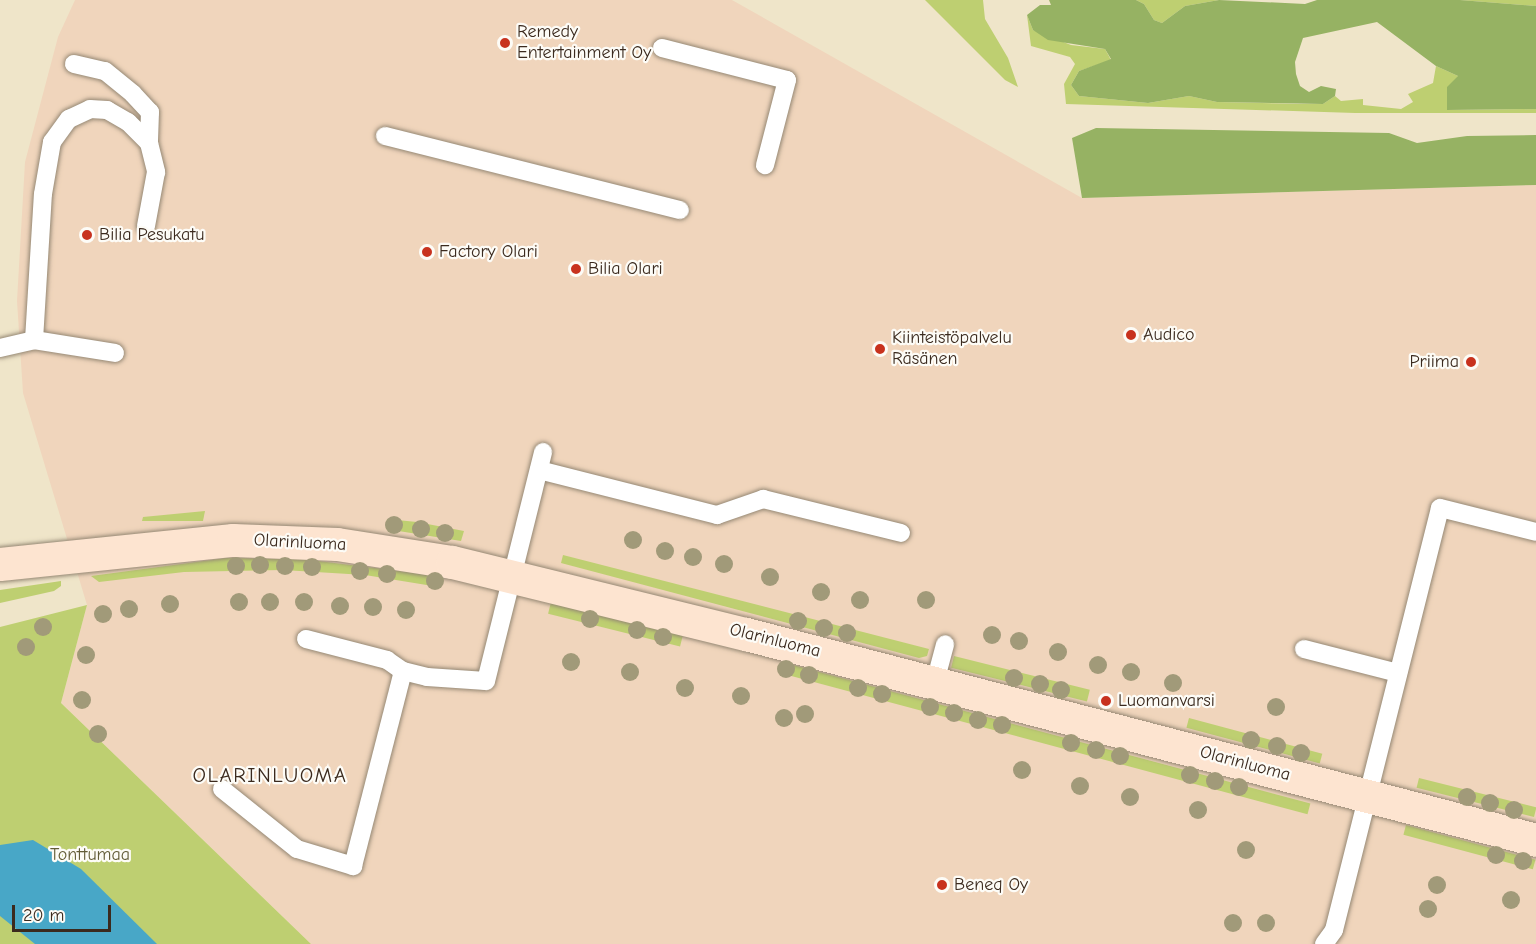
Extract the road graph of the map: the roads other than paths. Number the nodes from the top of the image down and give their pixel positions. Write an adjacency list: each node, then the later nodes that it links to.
1 (662, 48): 5 (lane)
2 (74, 64): 4 (lane)
3 (385, 136): 6 (lane)
4 (149, 143): 7 (lane); 8 (lane)
5 (765, 165)
6 (680, 210)
7 (146, 226)
8 (34, 340): 9 (lane); 10 (lane)
9 (0, 348)
10 (115, 353)
11 (1536, 532): 19 (lane)
12 (901, 533): 14 (lane)
13 (0, 564): 14 (main road, Olarinluoma)
14 (512, 576): 18 (lane); 20 (main road, Olarinluoma)
15 (306, 639): 18 (lane)
16 (945, 644): 20 (lane)
17 (1304, 649): 19 (lane)
18 (403, 671): 21 (lane)
19 (1398, 673): 22 (lane)
20 (935, 682): 22 (main road, Olarinluoma)
21 (222, 789)
22 (1368, 796): 23 (main road, Olarinluoma); 24 (lane)
23 (1536, 840)
24 (1324, 944)

